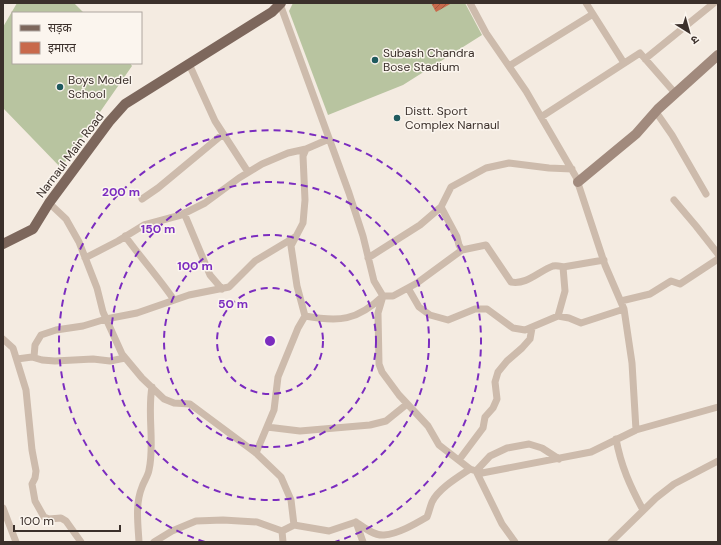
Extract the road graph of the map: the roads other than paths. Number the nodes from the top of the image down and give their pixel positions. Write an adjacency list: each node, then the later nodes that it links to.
1 (280, 3): 9 (main road, Narnaul Main Road); 15 (street)
2 (470, 3): 10 (street)
3 (586, 3): 5 (street)
4 (714, 3): 7 (street)
5 (593, 14): 8 (street); 10 (street)
6 (718, 55): 11 (street)
7 (645, 59): 8 (street); 11 (street)
8 (624, 63): 13 (street)
9 (189, 64): 14 (street); 23 (main road, Narnaul Main Road)
10 (509, 66): 13 (street)
11 (675, 93): 12 (street)
12 (656, 112): 19 (street); 20 (street)
13 (541, 117): 17 (street)
14 (223, 134): 18 (street); 21 (street)
15 (329, 140): 16 (street); 32 (street)
16 (306, 149): 18 (street); 27 (street)
17 (572, 169): 19 (street); 24 (street)
18 (248, 172): 25 (street)
19 (578, 182): 34 (street)
20 (706, 194)
21 (142, 199)
22 (674, 200): 30 (street)
23 (49, 204): 28 (main road, Narnaul Main Road); 31 (street)
24 (441, 207): 29 (street); 32 (street)
25 (184, 213): 26 (street); 37 (street)
26 (125, 236): 31 (street); 39 (street)
27 (295, 237): 37 (street); 42 (street)
28 (3, 244)
29 (462, 250): 35 (street); 36 (street)
30 (718, 254)
31 (85, 258): 44 (street)
32 (368, 258): 38 (street)
33 (718, 259): 40 (street)
34 (604, 260): 35 (street); 40 (street)
35 (563, 267): 43 (street)
36 (408, 288): 38 (street); 45 (street)
37 (222, 289): 39 (street)
38 (383, 296): 42 (street); 51 (street)
39 (174, 300): 44 (street)
40 (621, 301): 41 (street)
41 (624, 309): 43 (street); 54 (street)
42 (305, 316): 53 (street)
43 (558, 316): 45 (street)
44 (106, 319): 47 (street); 48 (street)
45 (532, 328): 58 (street)
46 (3, 339): 49 (street)
47 (34, 357): 48 (street); 49 (street)
48 (125, 358): 50 (street)
49 (17, 359): 67 (street)
50 (152, 387): 56 (street); 68 (street)
51 (407, 404): 53 (street); 58 (street)
52 (718, 407): 54 (street)
53 (267, 427): 56 (street)
54 (636, 430): 55 (street)
55 (616, 439): 57 (street); 62 (street)
56 (256, 453): 64 (street)
57 (559, 459): 60 (street); 60 (street)
58 (459, 460): 60 (street)
59 (718, 461): 62 (street)
60 (473, 470): 63 (street); 72 (street)
61 (3, 508): 66 (street)
62 (643, 510): 73 (street)
63 (356, 522): 64 (street); 71 (street)
64 (294, 525): 65 (street)
65 (282, 531): 69 (street); 70 (street)
66 (16, 542)
67 (81, 542)
68 (139, 542)
69 (154, 542)
70 (282, 542)
71 (363, 542)
72 (515, 542)
73 (610, 542)

